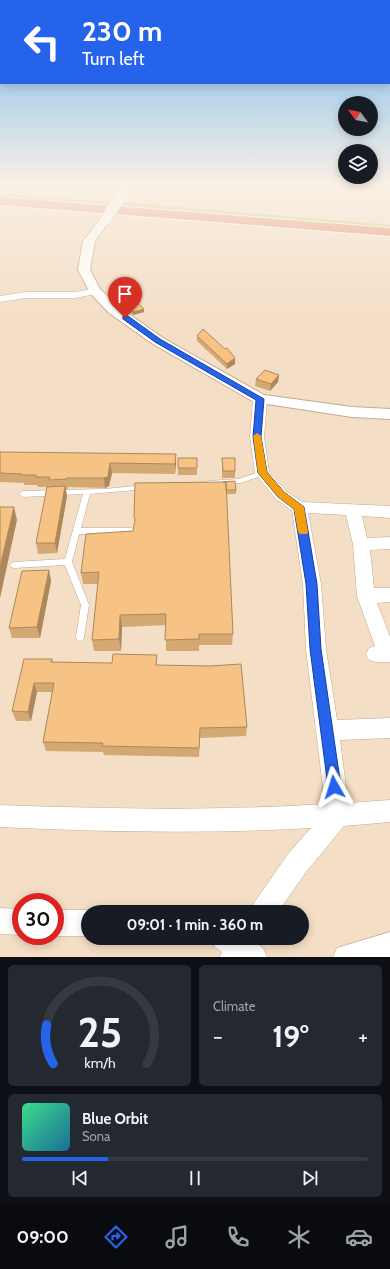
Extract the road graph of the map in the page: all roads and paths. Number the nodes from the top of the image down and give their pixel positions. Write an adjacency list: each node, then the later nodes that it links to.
1 (98, 230): 4 (street, bridge)
2 (361, 230): 3 (highway)
3 (390, 232)
4 (95, 291): 5 (street); 6 (street)
5 (0, 299)
6 (260, 399): 7 (street); 8 (street)
7 (390, 414)
8 (262, 473): 9 (lane); 13 (street)
9 (200, 483)
10 (153, 486): 11 (lane)
11 (87, 492): 12 (lane); 16 (lane)
12 (23, 494)
13 (299, 507): 14 (street); 27 (street)
14 (353, 510): 15 (street); 19 (street)
15 (390, 512)
16 (76, 531): 17 (lane); 20 (lane)
17 (131, 531)
18 (390, 543): 19 (street)
19 (361, 544): 23 (street)
20 (68, 562): 21 (lane); 24 (lane)
21 (14, 565)
22 (390, 595): 23 (street)
23 (366, 596): 25 (street)
24 (80, 638)
25 (382, 650)
26 (390, 728): 27 (street)
27 (328, 730): 29 (street)
28 (390, 811): 29 (street)
29 (338, 815): 30 (street); 31 (street)
30 (0, 816)
31 (268, 905)
32 (0, 921): 33 (street)
33 (12, 922)
34 (64, 923): 35 (street)
35 (81, 923)
36 (390, 945): 37 (street)
37 (346, 957)

